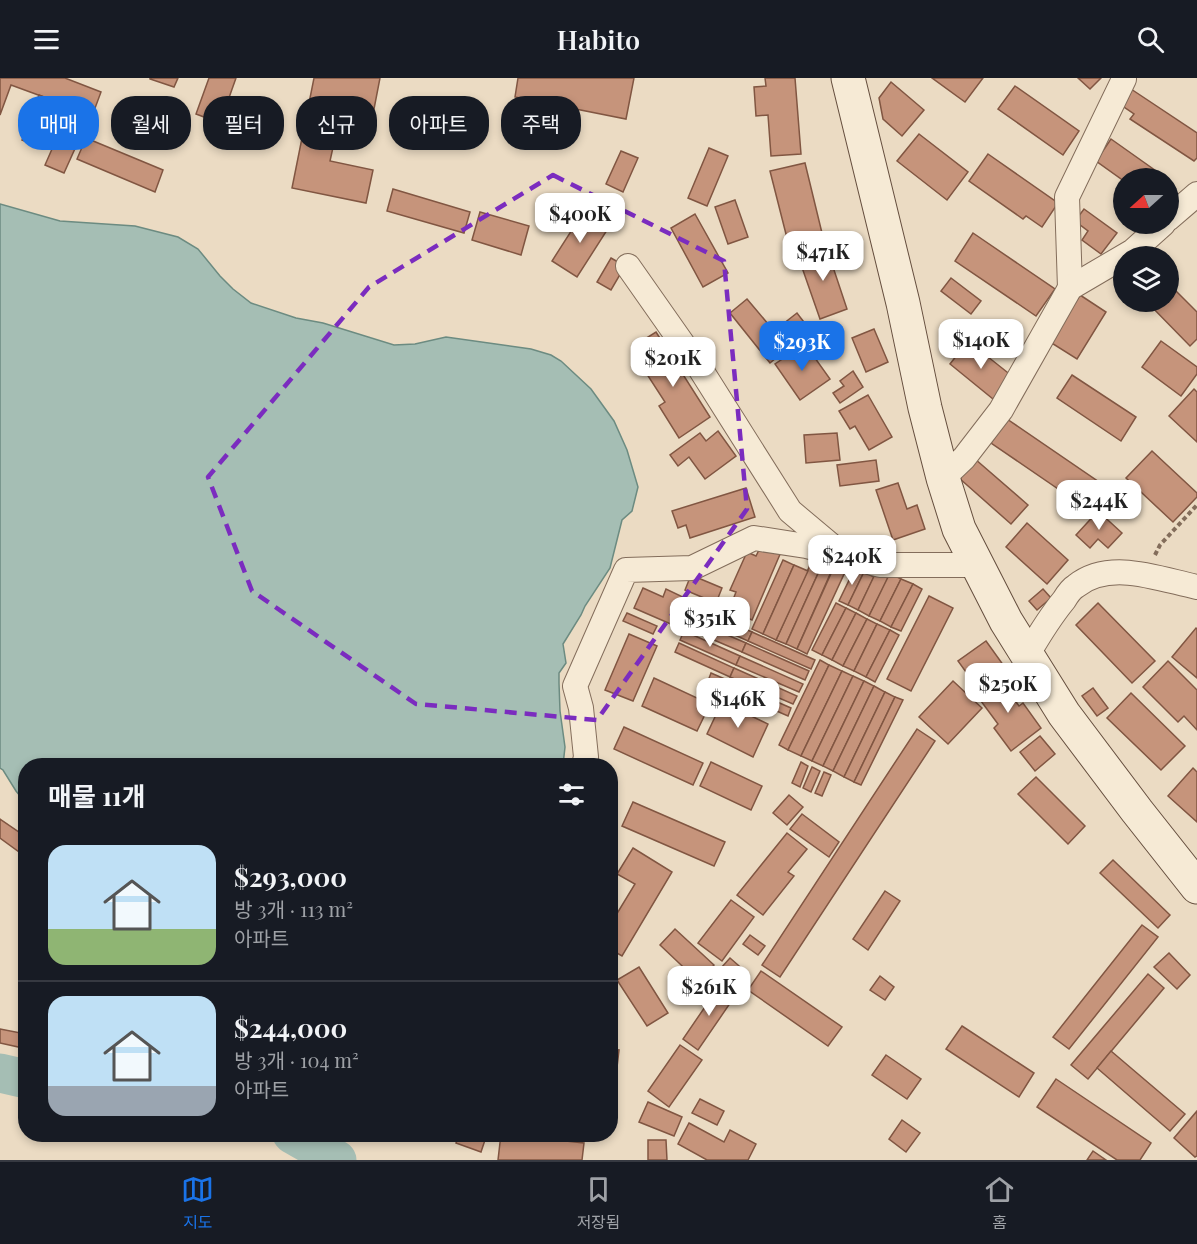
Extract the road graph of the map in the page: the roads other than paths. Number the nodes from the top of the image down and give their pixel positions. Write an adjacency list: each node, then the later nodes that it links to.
1 (848, 78): 8 (street)
2 (1124, 79): 7 (street)
3 (1197, 194): 4 (street)
4 (1179, 210)
5 (1151, 234): 7 (street)
6 (628, 266): 9 (street)
7 (1070, 288): 8 (street)
8 (943, 478): 10 (street)
9 (845, 556): 10 (street); 13 (street)
10 (978, 565): 12 (street)
11 (1197, 587): 12 (street)
12 (1028, 654): 14 (street)
13 (586, 758)
14 (1197, 887)

